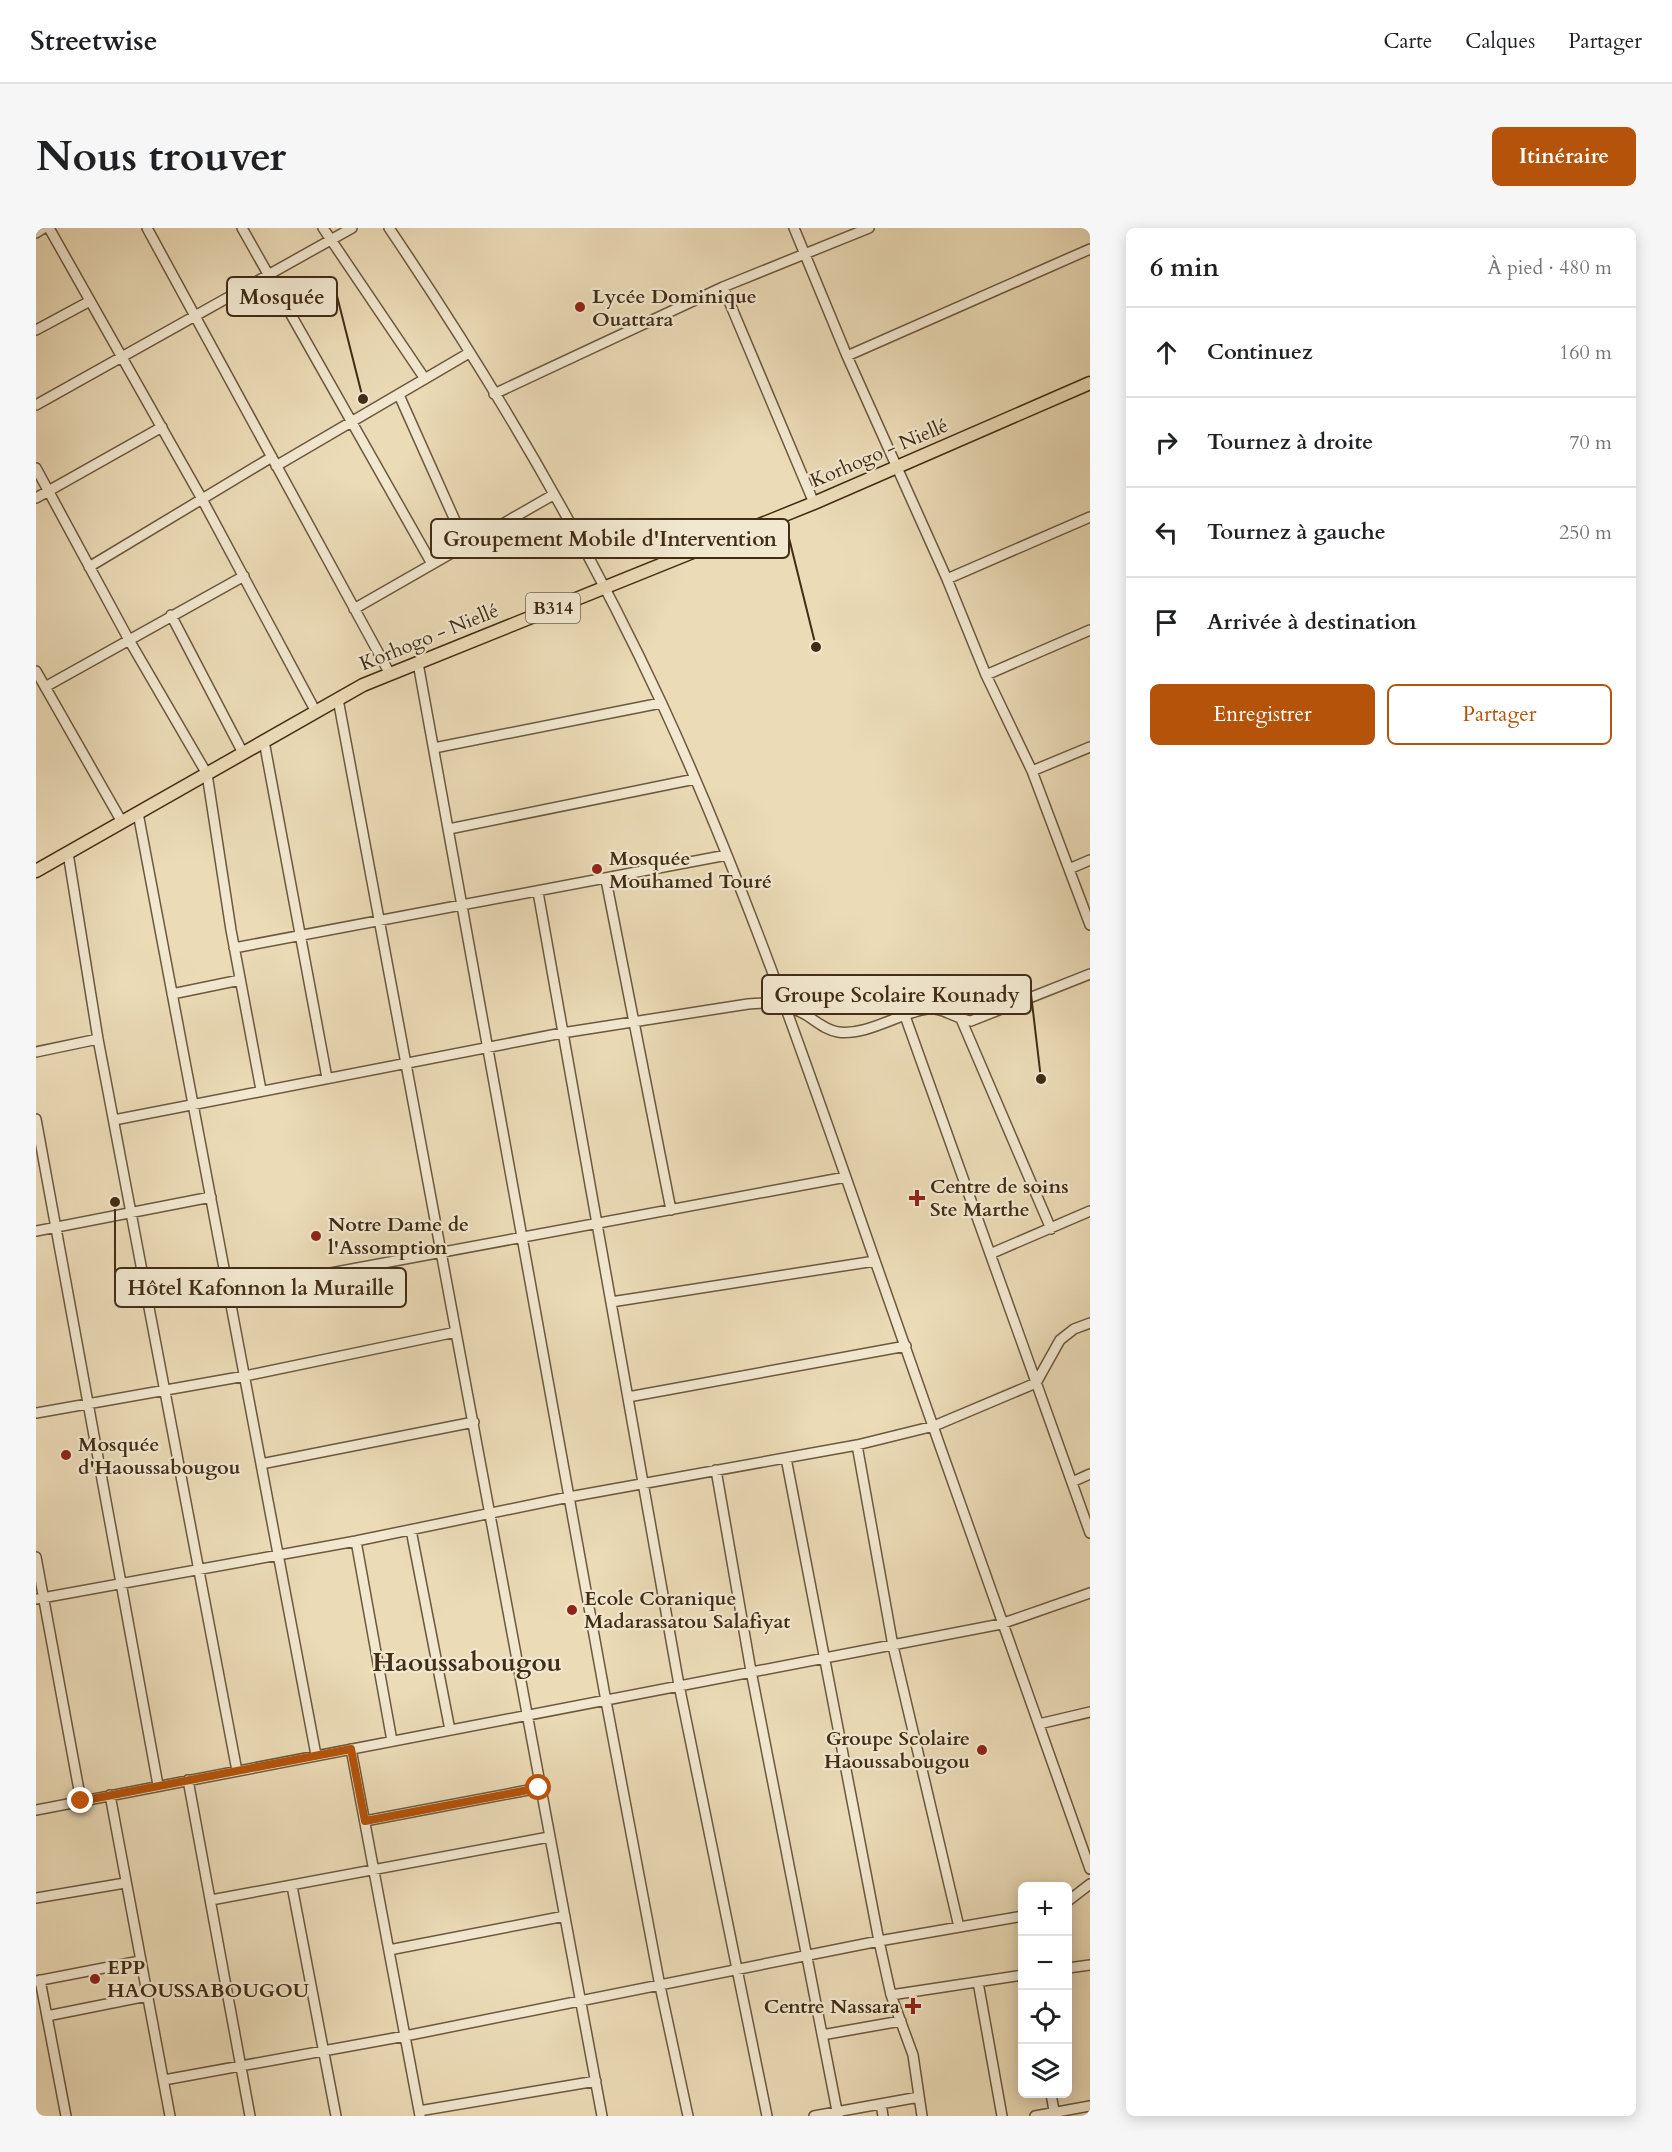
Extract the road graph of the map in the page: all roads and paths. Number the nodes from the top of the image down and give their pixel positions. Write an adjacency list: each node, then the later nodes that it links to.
1 (44, 228): 10 (street)
2 (49, 228): 16 (street)
3 (147, 228): 17 (street)
4 (242, 228): 14 (street)
5 (323, 228): 11 (street)
6 (352, 228): 11 (street)
7 (389, 228): 19 (street)
8 (794, 228): 13 (street)
9 (869, 228): 13 (street)
10 (36, 233)
11 (331, 240): 14 (street); 22 (street)
12 (1090, 249): 20 (street)
13 (806, 255): 15 (street); 20 (street)
14 (269, 276): 17 (street); 27 (street)
15 (723, 287): 24 (street); 36 (street)
16 (90, 301): 18 (street); 21 (street)
17 (196, 317): 21 (street); 29 (street)
18 (36, 330)
19 (469, 353): 22 (street); 24 (street)
20 (847, 356): 30 (street)
21 (122, 357): 26 (street); 28 (street)
22 (425, 379): 25 (street)
23 (1090, 383): 30 (main road, Korhogo - Niellé / B314)
24 (494, 394): 33 (street)
25 (399, 395): 27 (street); 38 (street)
26 (36, 405)
27 (352, 422): 29 (street); 39 (street)
28 (162, 427): 32 (street); 35 (street)
29 (274, 461): 35 (street); 44 (street)
30 (896, 467): 36 (main road, Korhogo - Niellé / B314); 42 (street)
31 (36, 468): 32 (street)
32 (49, 492): 34 (street); 40 (street)
33 (553, 495): 38 (street); 43 (street)
34 (36, 498)
35 (202, 499): 40 (street); 41 (street)
36 (814, 502): 43 (main road, Korhogo - Niellé / B314)
37 (1090, 517): 42 (street)
38 (466, 545): 39 (street)
39 (432, 564): 44 (street)
40 (89, 567): 47 (street)
41 (244, 576): 45 (street); 55 (street)
42 (947, 579): 51 (street)
43 (604, 587): 48 (main road, Korhogo - Niellé / B314); 54 (street)
44 (354, 609): 50 (street)
45 (171, 615): 47 (street); 59 (street)
46 (1090, 630): 51 (street)
47 (129, 640): 52 (street); 61 (street)
48 (418, 663): 50 (main road, Korhogo - Niellé / B314); 58 (street)
49 (36, 671): 52 (street)
50 (390, 674): 53 (main road, Korhogo - Niellé / B314)
51 (986, 675): 60 (street)
52 (45, 687): 64 (street)
53 (338, 699): 55 (main road, Korhogo - Niellé / B314); 74 (street)
54 (661, 703): 58 (street); 62 (street)
55 (316, 712): 56 (main road, Korhogo - Niellé / B314)
56 (264, 741): 59 (main road, Korhogo - Niellé / B314); 76 (street)
57 (1090, 747): 60 (street)
58 (434, 748): 65 (street)
59 (243, 753): 61 (main road, Korhogo - Niellé / B314)
60 (1032, 771): 69 (street)
61 (207, 774): 63 (main road, Korhogo - Niellé / B314); 77 (street)
62 (695, 779): 65 (street); 67 (street)
63 (138, 813): 64 (main road, Korhogo - Niellé / B314); 80 (street)
64 (122, 822): 66 (main road, Korhogo - Niellé / B314)
65 (449, 829): 73 (street)
66 (68, 853): 70 (main road, Korhogo - Niellé / B314); 86 (street)
67 (727, 855): 71 (street); 81 (street)
68 (1090, 860): 69 (street)
69 (1069, 869): 75 (street)
70 (36, 870)
71 (606, 880): 72 (street); 84 (street)
72 (538, 892): 73 (street); 85 (street)
73 (462, 904): 74 (street); 87 (street)
74 (380, 920): 76 (street); 89 (street)
75 (1090, 925)
76 (301, 937): 77 (street); 90 (street)
77 (234, 948): 79 (street)
78 (1090, 974): 83 (street)
79 (240, 981): 80 (street); 91 (street)
80 (172, 994): 92 (street)
81 (787, 1006): 82 (street); 84 (street); 95 (street)
82 (904, 1016): 83 (street); 106 (street)
83 (961, 1020): 102 (street)
84 (632, 1021): 85 (street); 97 (street)
85 (562, 1034): 87 (street); 100 (street)
86 (98, 1039): 88 (street); 94 (street)
87 (489, 1048): 89 (street); 104 (street)
88 (36, 1052)
89 (407, 1063): 90 (street); 105 (street)
90 (327, 1078): 91 (street)
91 (261, 1090): 92 (street)
92 (193, 1104): 94 (street); 96 (street)
93 (36, 1119): 101 (street)
94 (114, 1120): 99 (street)
95 (846, 1177): 97 (street); 107 (street)
96 (211, 1197): 99 (street); 108 (street)
97 (670, 1210): 100 (street)
98 (1090, 1211): 102 (street)
99 (131, 1212): 101 (street); 115 (street)
100 (597, 1224): 104 (street); 109 (street)
101 (56, 1227): 103 (street); 117 (street)
102 (1051, 1229): 106 (street)
103 (36, 1231)
104 (523, 1238): 105 (street); 128 (street)
105 (443, 1253): 108 (street); 111 (street)
106 (990, 1254): 114 (street)
107 (875, 1261): 109 (street); 112 (street)
108 (228, 1292): 113 (street)
109 (611, 1302): 116 (street)
110 (1090, 1324): 114 (street)
111 (456, 1332): 113 (street); 119 (street)
112 (906, 1346): 116 (street); 120 (street)
113 (244, 1376): 115 (street); 123 (street)
114 (1036, 1383): 120 (street); 126 (street)
115 (164, 1391): 117 (street); 135 (street)
116 (628, 1397): 127 (street)
117 (89, 1404): 118 (street); 136 (street)
118 (36, 1413)
119 (474, 1422): 123 (street); 129 (street)
120 (934, 1426): 121 (street); 139 (street)
121 (857, 1445): 122 (street); 140 (street)
122 (786, 1458): 124 (street); 141 (street)
123 (261, 1464): 133 (street)
124 (717, 1470): 127 (street); 142 (street)
125 (1090, 1474): 126 (street)
126 (1072, 1482): 131 (street)
127 (644, 1484): 128 (street); 143 (street)
128 (569, 1497): 129 (street); 144 (street)
129 (490, 1515): 130 (street); 146 (street)
130 (411, 1530): 132 (street); 148 (street)
131 (1090, 1533)
132 (356, 1541): 133 (street); 149 (street)
133 (278, 1555): 135 (street); 151 (street)
134 (36, 1557): 138 (street)
135 (200, 1569): 136 (street); 152 (street)
136 (121, 1585): 138 (street); 154 (street)
137 (1090, 1593): 139 (street)
138 (40, 1598): 157 (street)
139 (1001, 1624): 140 (street); 147 (street)
140 (893, 1646): 141 (street); 171 (street)
141 (825, 1658): 142 (street); 172 (street)
142 (751, 1671): 143 (street); 174 (street)
143 (679, 1685): 144 (street); 178 (street)
144 (606, 1701): 146 (street); 182 (street)
145 (1090, 1713): 147 (street)
146 (527, 1716): 148 (street); 155 (street)
147 (1039, 1724): 161 (street)
148 (450, 1730): 149 (street)
149 (392, 1741): 150 (street)
150 (351, 1749): 151 (street); 159 (street)
151 (316, 1755): 152 (street)
152 (237, 1771): 153 (street)
153 (188, 1780): 154 (street); 168 (street)
154 (158, 1785): 156 (street)
155 (539, 1788): 159 (street); 160 (street)
156 (110, 1795): 157 (street); 163 (street)
157 (81, 1801): 158 (street)
158 (36, 1810)
159 (365, 1821): 162 (street)
160 (549, 1837): 162 (street); 169 (street)
161 (1090, 1869)
162 (374, 1870): 165 (street); 173 (street)
163 (125, 1883): 166 (street); 175 (street)
164 (1090, 1884): 167 (street)
165 (292, 1886): 168 (street); 190 (street)
166 (36, 1898)
167 (1072, 1898)
168 (211, 1900): 191 (street)
169 (565, 1916): 173 (street); 185 (street)
170 (1018, 1917): 171 (street)
171 (959, 1927): 172 (street)
172 (879, 1941): 174 (street); 183 (street)
173 (389, 1950): 189 (street)
174 (807, 1957): 178 (street); 188 (street)
175 (140, 1961): 180 (street); 184 (street)
176 (1090, 1965): 177 (street)
177 (1072, 1967)
178 (736, 1972): 182 (street); 207 (street)
179 (1018, 1976): 181 (street)
180 (38, 1981): 186 (street)
181 (978, 1982): 183 (street); 211 (street)
182 (660, 1986): 185 (street); 206 (street)
183 (891, 1995): 187 (street)
184 (147, 1996): 186 (street); 192 (street)
185 (582, 2001): 189 (street); 193 (street)
186 (47, 2016): 201 (street)
187 (901, 2021): 188 (street); 194 (street)
188 (822, 2035): 199 (street)
189 (405, 2036): 190 (street); 198 (street)
190 (322, 2051): 191 (street); 204 (street)
191 (241, 2065): 192 (street); 203 (street)
192 (164, 2079): 202 (street)
193 (596, 2080): 198 (street); 205 (street)
194 (919, 2097): 196 (street); 210 (street)
195 (1052, 2098): 200 (street)
196 (881, 2104): 199 (street); 209 (street)
197 (1090, 2106): 200 (street)
198 (420, 2113)
199 (838, 2114): 208 (street)
200 (1054, 2114): 212 (street)
201 (66, 2116)
202 (170, 2116)
203 (250, 2116)
204 (336, 2116)
205 (602, 2116)
206 (688, 2116)
207 (767, 2116)
208 (814, 2116)
209 (883, 2116)
210 (922, 2116)
211 (1002, 2116)
212 (1035, 2116)

